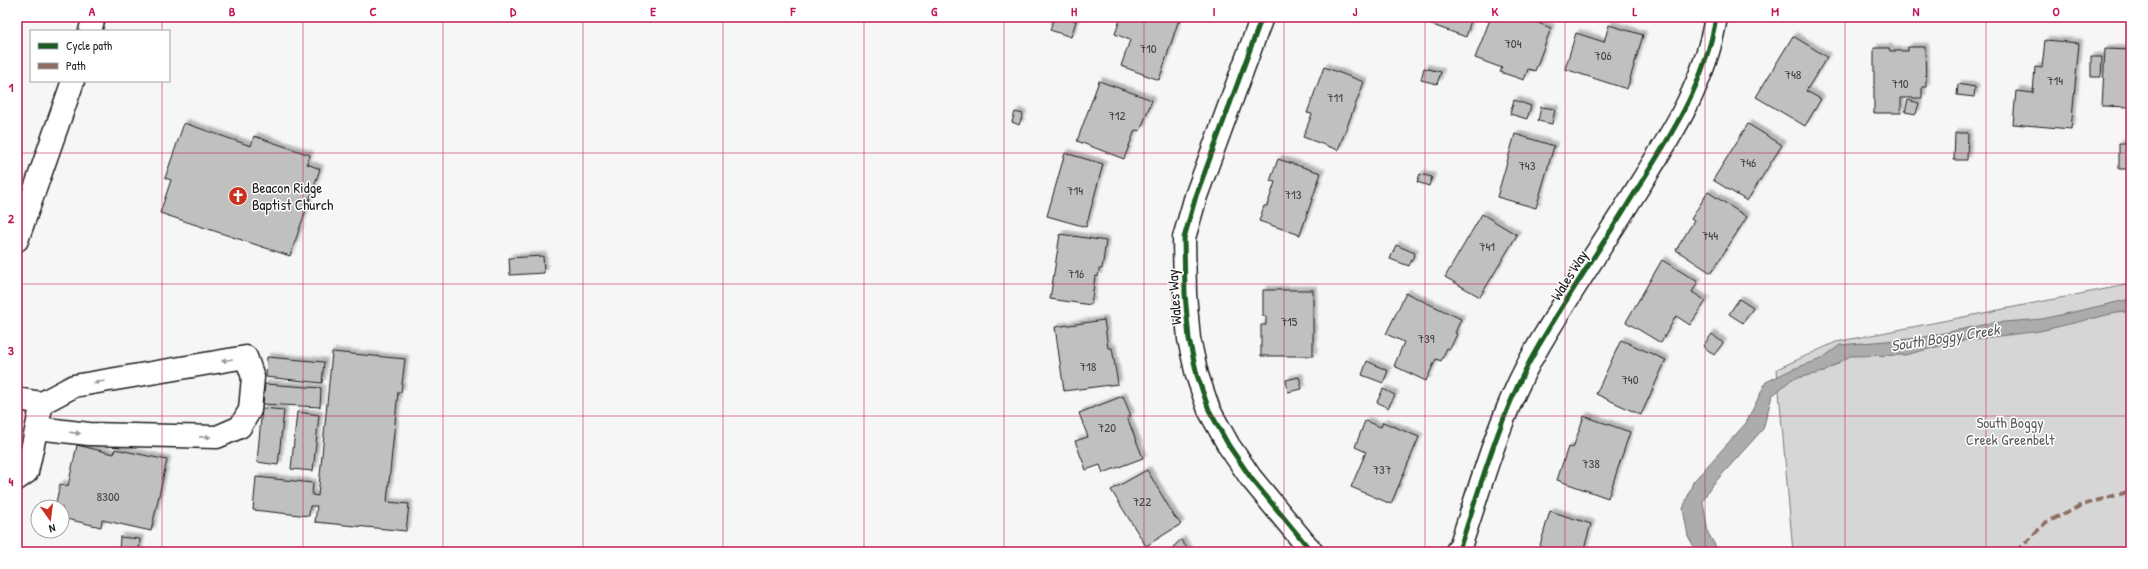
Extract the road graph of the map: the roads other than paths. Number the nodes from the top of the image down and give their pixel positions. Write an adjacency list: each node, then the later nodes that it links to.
1 (94, 17): 4 (street)
2 (1262, 17): 11 (street, Wales Way)
3 (1716, 17): 12 (street, Wales Way)
4 (90, 30)
5 (72, 82): 6 (street)
6 (17, 240)
7 (17, 399): 8 (street)
8 (42, 403): 9 (street); 9 (street, one-way to 8)
9 (37, 428): 10 (street)
10 (22, 476)
11 (1312, 552)
12 (1456, 552)

